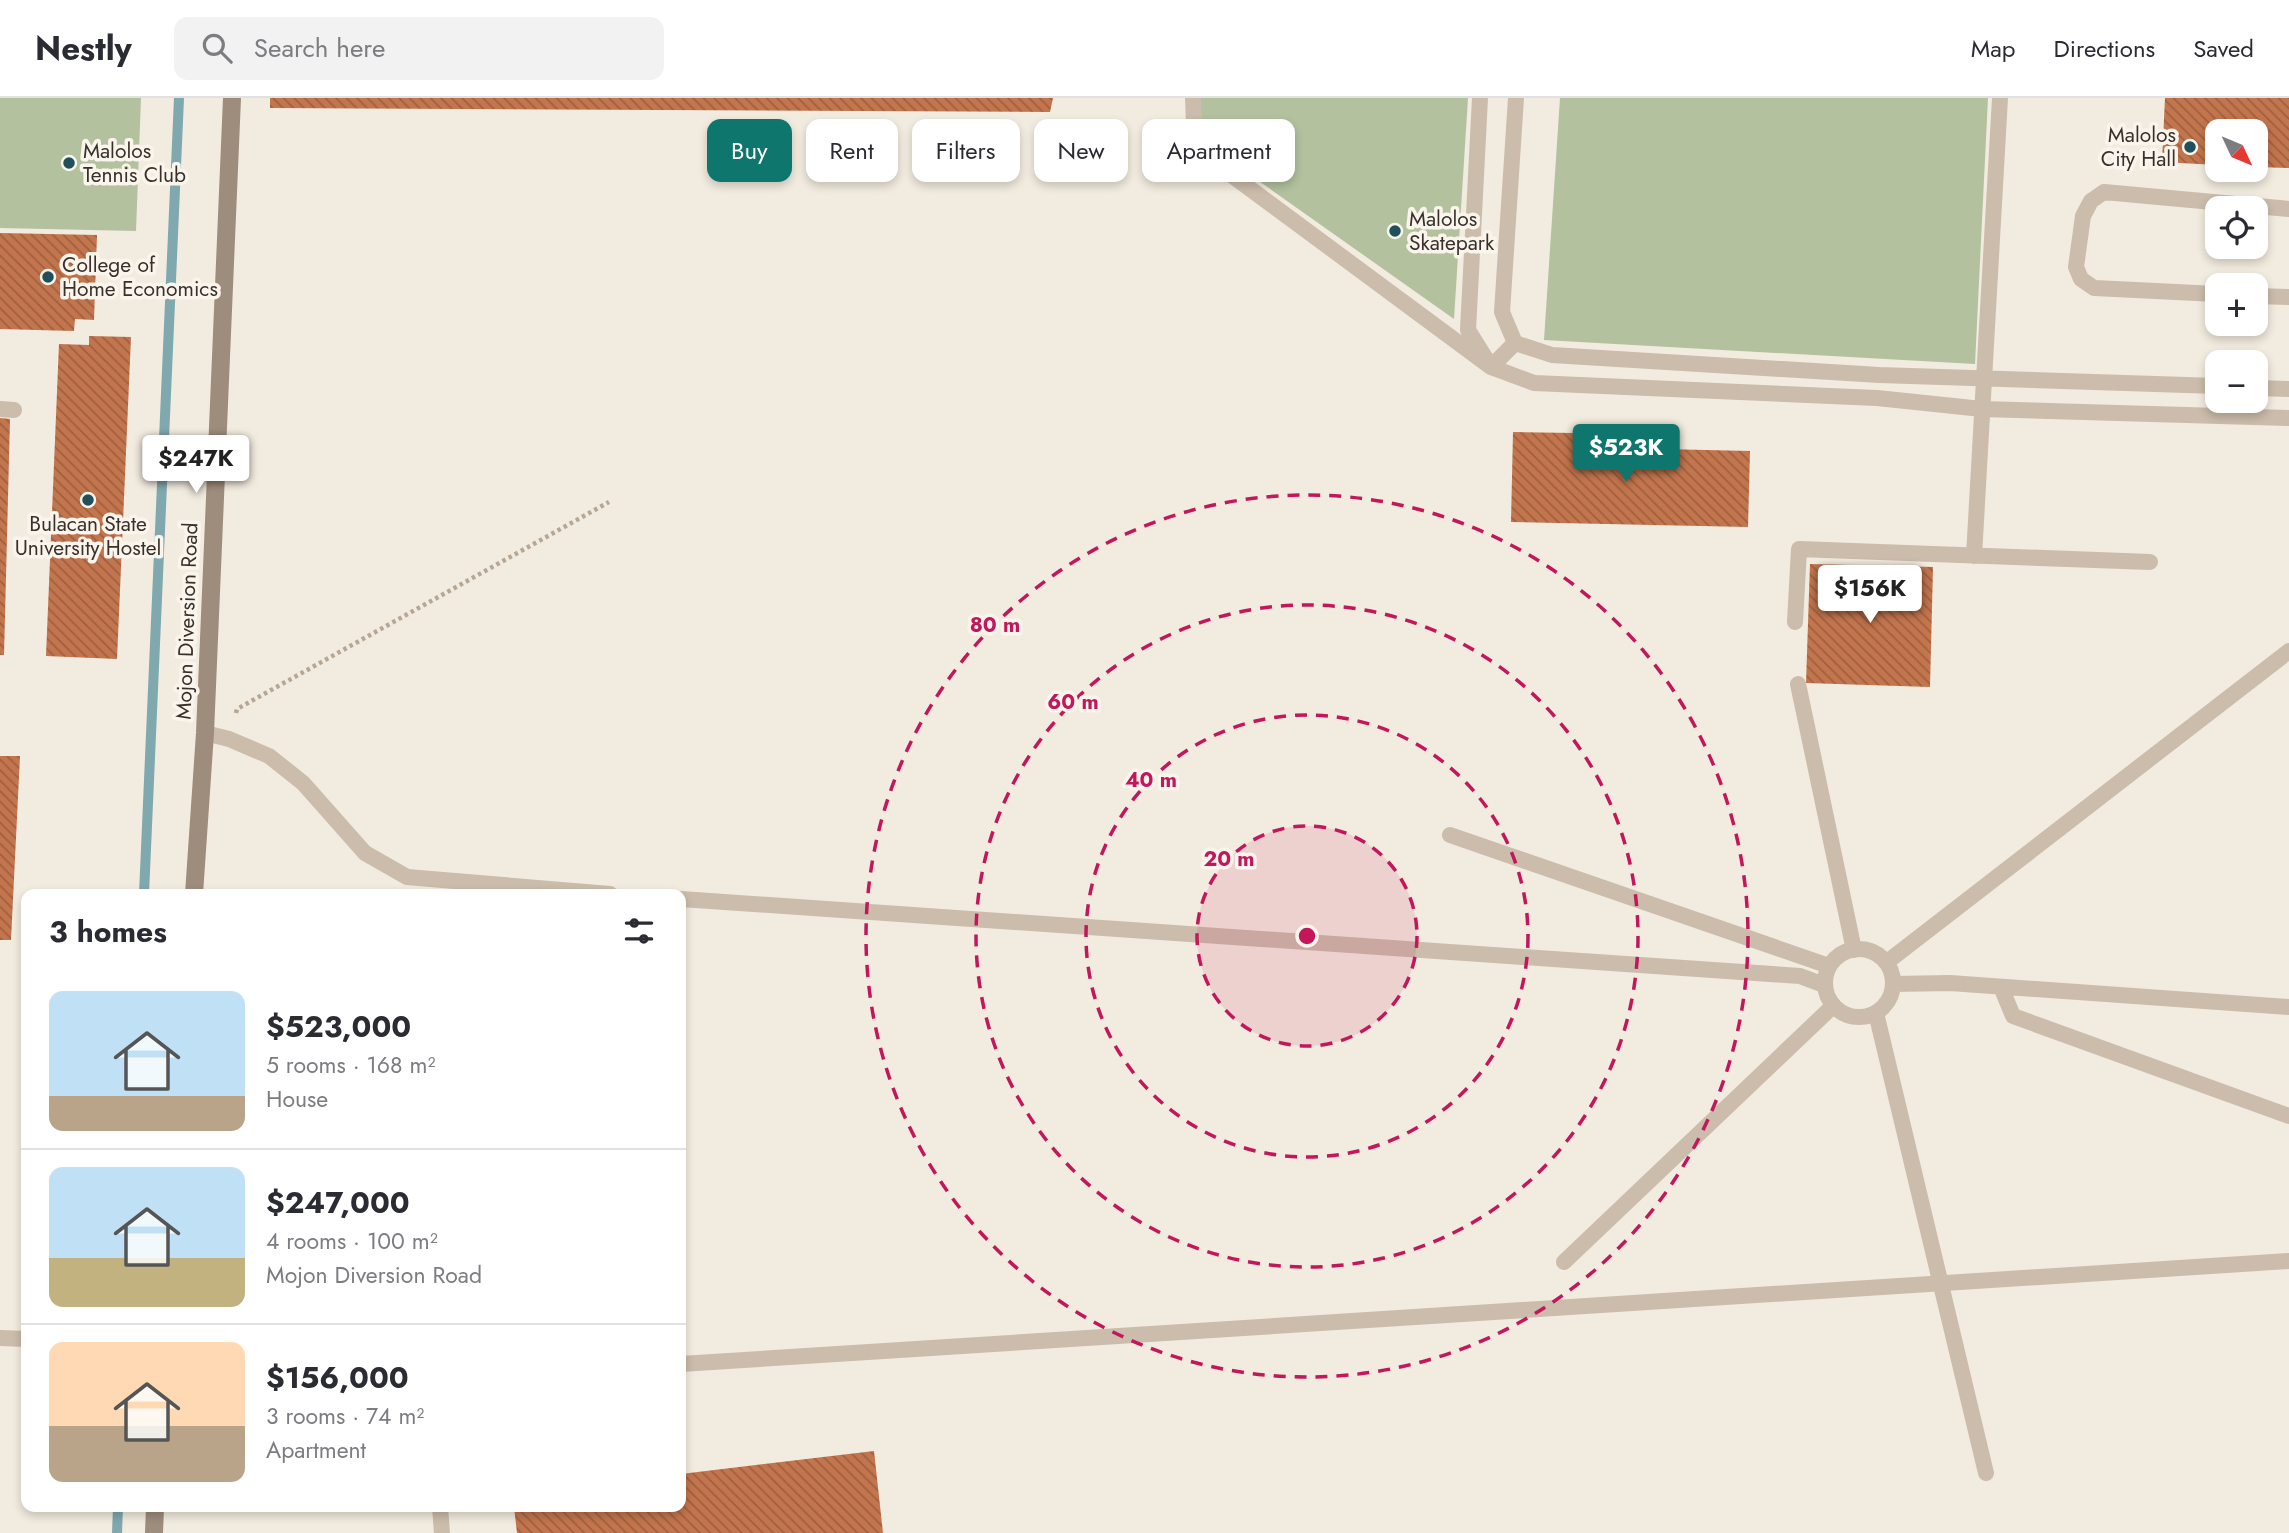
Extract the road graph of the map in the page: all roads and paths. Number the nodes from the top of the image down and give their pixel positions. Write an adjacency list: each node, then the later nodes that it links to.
1 (232, 98): 26 (street, Mojon Diversion Road)
2 (1193, 98): 11 (lane)
3 (1480, 98): 11 (lane)
4 (1516, 98): 10 (lane)
5 (2000, 98): 13 (lane)
6 (2289, 209): 7 (lane)
7 (2205, 293)
8 (2268, 296): 9 (lane)
9 (2289, 297)
10 (1515, 343): 11 (lane); 12 (lane)
11 (1491, 367): 17 (lane)
12 (1879, 374): 13 (lane); 17 (lane)
13 (1984, 377): 14 (lane); 18 (lane)
14 (2205, 386)
15 (2268, 388): 16 (lane)
16 (2289, 389)
17 (1877, 398): 18 (lane)
18 (1982, 410): 19 (lane); 21 (lane)
19 (2289, 418)
20 (609, 502): 27 (path)
21 (1974, 556): 22 (lane); 23 (lane)
22 (2150, 562)
23 (1795, 622)
24 (2289, 652): 33 (lane)
25 (1798, 684): 32 (lane)
26 (205, 733): 27 (lane); 29 (street, Mojon Diversion Road)
27 (229, 739): 30 (lane)
28 (1450, 835): 34 (lane)
29 (194, 889)
30 (550, 889)
31 (686, 899): 36 (lane)
32 (1854, 950): 33 (lane); 34 (lane)
33 (1887, 962): 35 (lane)
34 (1829, 966): 36 (lane)
35 (1893, 984): 37 (lane); 40 (lane)
36 (1824, 985): 38 (lane)
37 (2001, 987): 39 (lane); 41 (lane)
38 (1833, 1006): 40 (lane); 43 (lane)
39 (2289, 1007)
40 (1876, 1013): 44 (lane)
41 (2289, 1116)
42 (2289, 1261): 44 (lane)
43 (1564, 1262)
44 (1941, 1283): 47 (lane); 48 (lane)
45 (0, 1338): 46 (lane)
46 (21, 1339)
47 (686, 1364)
48 (1986, 1473)
49 (155, 1512): 51 (street)
50 (440, 1512): 52 (lane)
51 (154, 1533)
52 (442, 1533)

